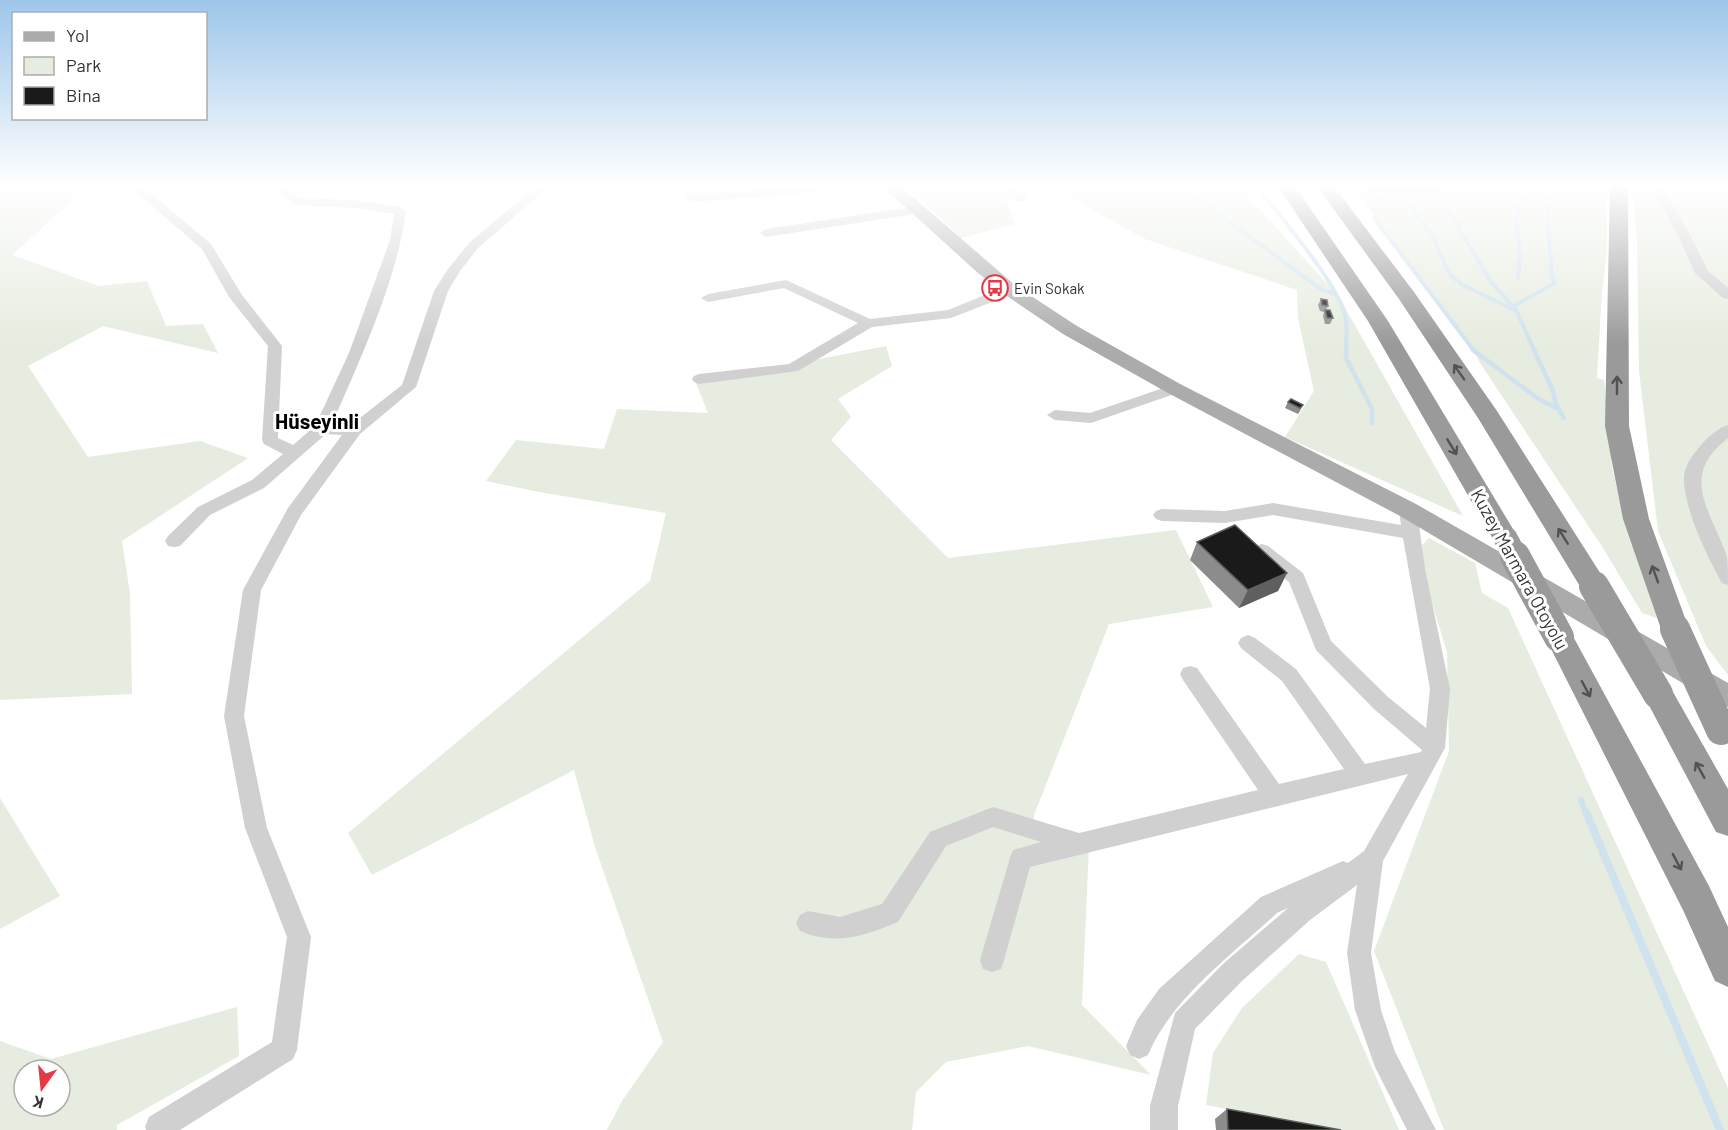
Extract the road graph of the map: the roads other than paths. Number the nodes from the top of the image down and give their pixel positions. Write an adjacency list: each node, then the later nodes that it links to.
1 (196, 238): 21 (street)
2 (396, 238): 18 (street)
3 (483, 238): 19 (street)
4 (950, 238): 10 (main road)
5 (1311, 238): 13 (highway)
6 (1322, 238): 13 (highway, Kuzey Marmara Otoyolu)
7 (1363, 238): 35 (highway, one-way to 7, bridge)
8 (1619, 238): 31 (highway, one-way to 8, bridge)
9 (1686, 238): 11 (street)
10 (1010, 290): 14 (street); 16 (main road)
11 (1728, 295)
12 (708, 298): 14 (street)
13 (1378, 321): 40 (highway, Kuzey Marmara Otoyolu, one-way to 40, bridge)
14 (868, 323): 15 (street)
15 (699, 379)
16 (1175, 389): 17 (street); 22 (main road)
17 (1056, 414)
18 (322, 429): 19 (street); 21 (street)
19 (354, 430): 42 (street)
20 (1728, 430): 27 (street)
21 (295, 453): 25 (street)
22 (1408, 510): 24 (street); 30 (main road)
23 (1162, 515): 24 (street)
24 (1411, 533): 32 (street)
25 (174, 541)
26 (1263, 551): 32 (street)
27 (1728, 579)
28 (1248, 643): 33 (street)
29 (1190, 674): 34 (street)
30 (1728, 696)
31 (1724, 737)
32 (1430, 754): 33 (street); 37 (street)
33 (1360, 774): 34 (street)
34 (1274, 795): 36 (street)
35 (1728, 821)
36 (1079, 843): 38 (street); 39 (street)
37 (1372, 859): 41 (street); 43 (street); 44 (street)
38 (808, 924)
39 (992, 960)
40 (1728, 968)
41 (1139, 1046)
42 (160, 1130)
43 (1164, 1130)
44 (1422, 1130)

